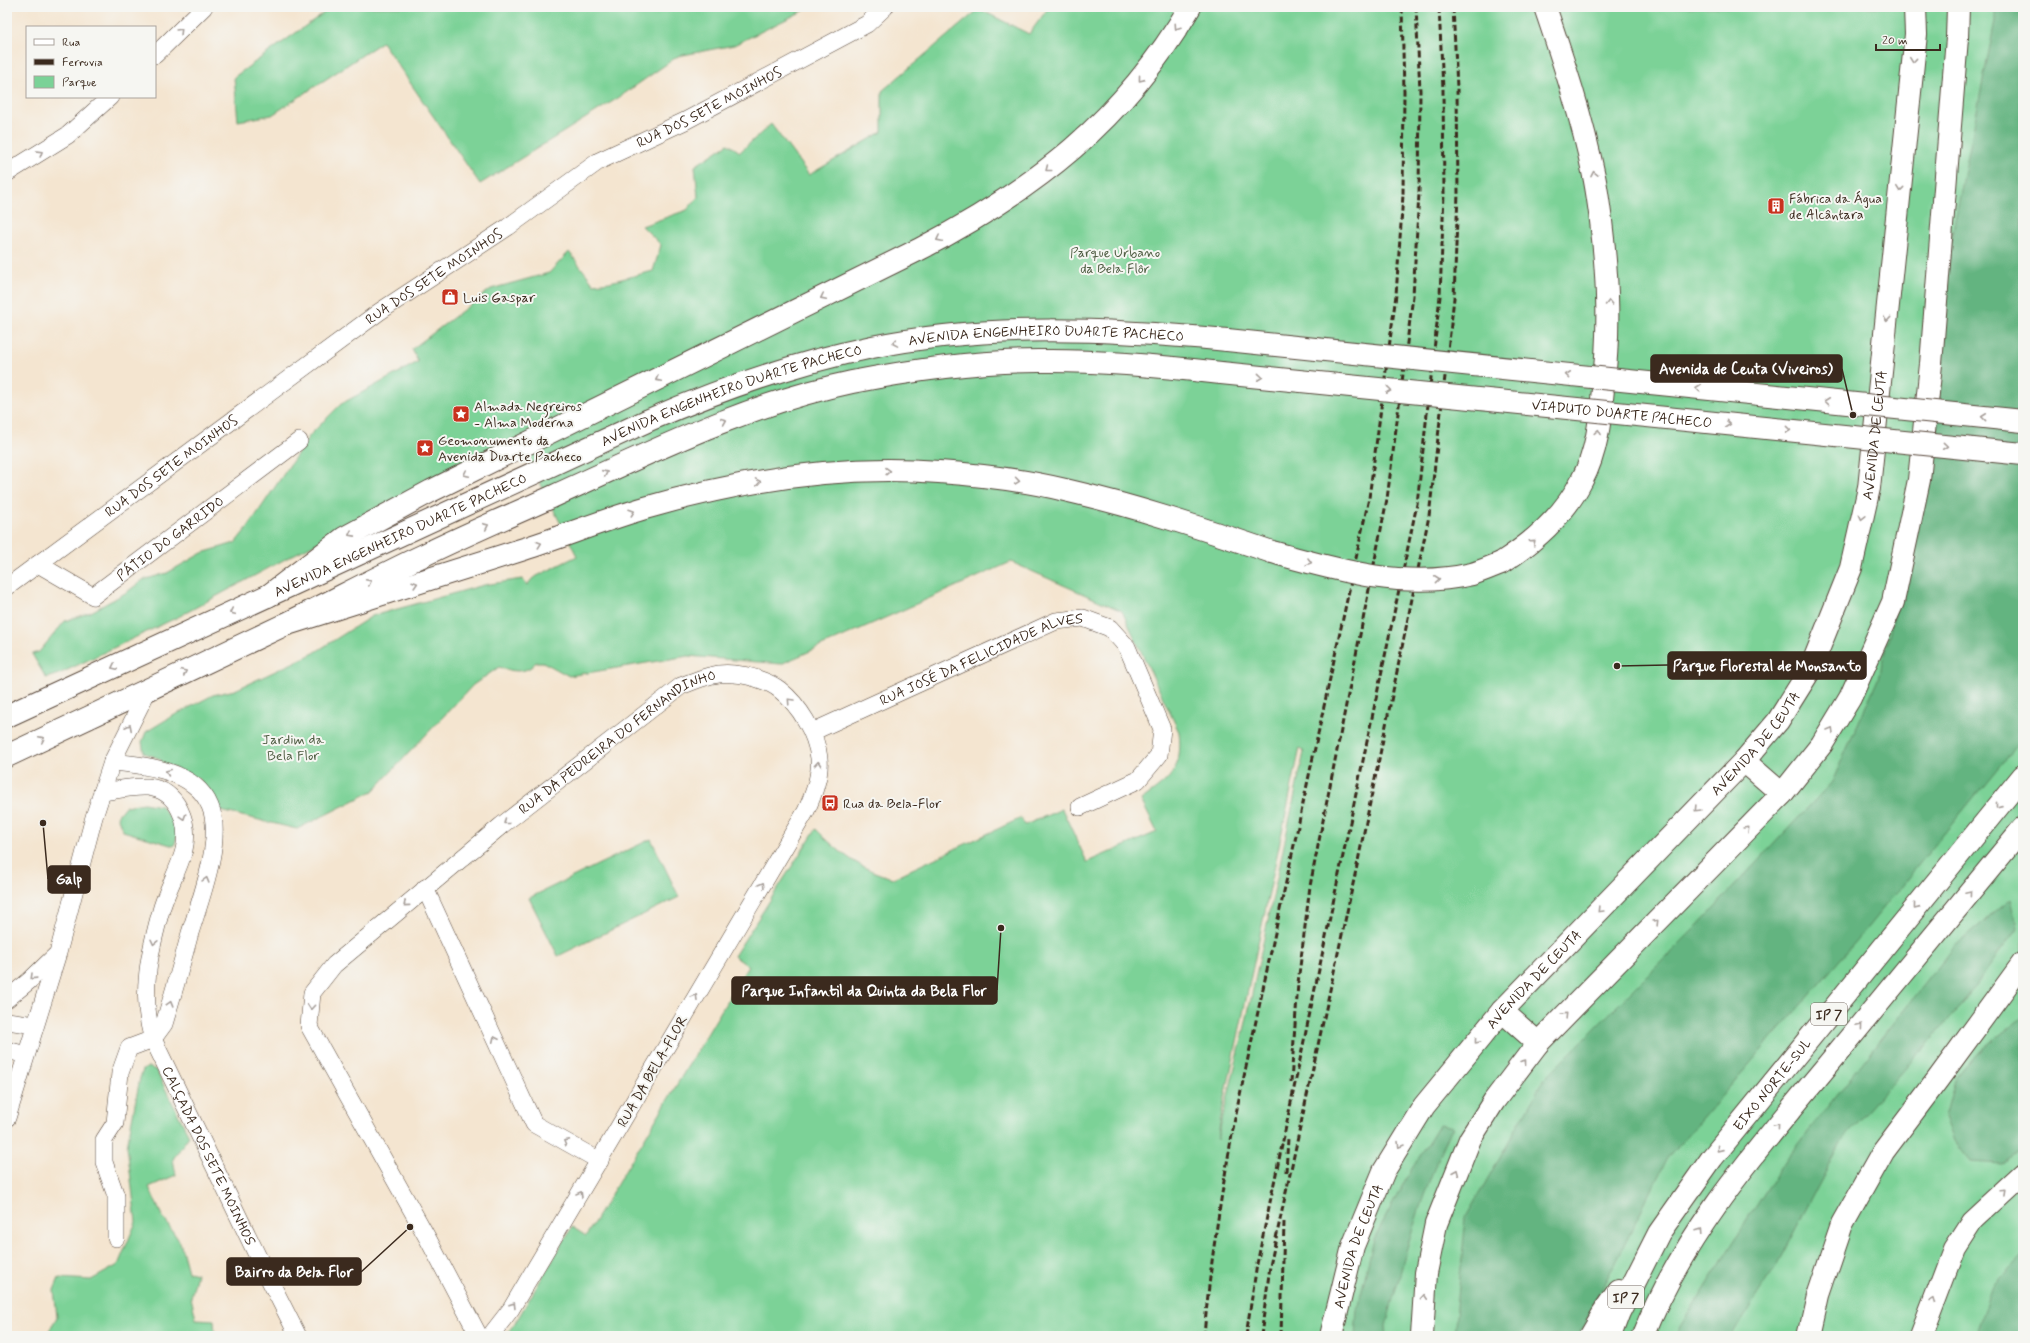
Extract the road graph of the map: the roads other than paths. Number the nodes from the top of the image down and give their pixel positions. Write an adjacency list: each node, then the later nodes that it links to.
1 (204, 7): 7 (street, one-way to 1)
2 (885, 7): 14 (street, RUA DOS SETE MOINHOS)
3 (1190, 7): 16 (main road, one-way to 16)
4 (1545, 7): 17 (main road, one-way to 4, bridge)
5 (1916, 7): 22 (main road, AVENIDA DE CEUTA, one-way to 22)
6 (1958, 7): 26 (main road, one-way to 6)
7 (156, 54)
8 (109, 98): 9 (street, one-way to 8)
9 (7, 173)
10 (1221, 373): 13 (main road, VIADUTO DUARTE PACHECO, one-way to 13, bridge); 17 (main road, AVENIDA ENGENHEIRO DUARTE PACHECO, one-way to 10)
11 (2023, 421): 16 (main road, AVENIDA ENGENHEIRO DUARTE PACHECO, one-way to 16, bridge)
12 (299, 440): 14 (street, PÁTIO DO GARRIDO)
13 (2023, 454)
14 (38, 564): 15 (street, RUA DOS SETE MOINHOS)
15 (7, 587)
16 (268, 596): 19 (main road, AVENIDA ENGENHEIRO DUARTE PACHECO, one-way to 19)
17 (284, 625): 18 (main road, AVENIDA ENGENHEIRO DUARTE PACHECO, one-way to 17)
18 (149, 688): 21 (main road, AVENIDA ENGENHEIRO DUARTE PACHECO, one-way to 18); 23 (street, one-way to 18)
19 (7, 716)
20 (812, 732): 27 (street, RUA JOSÉ DA FELICIDADE ALVES); 29 (street, RUA DA PEDREIRA DO FERNANDINHO, one-way to 29); 41 (street, RUA DA BELA-FLOR, one-way to 20)
21 (7, 756)
22 (1744, 761): 26 (main road); 33 (main road, AVENIDA DE CEUTA, one-way to 33)
23 (112, 762): 25 (street); 36 (street, one-way to 23)
24 (2023, 776): 44 (main road, EIXO NORTE-SUL / IP 7, one-way to 44)
25 (102, 792): 30 (street); 36 (street, CALÇADA DOS SETE MOINHOS, one-way to 36)
26 (1782, 794): 37 (main road, one-way to 26)
27 (1080, 807)
28 (2023, 828): 45 (main road, IP 7, one-way to 28)
29 (425, 888): 41 (street, one-way to 29); 47 (street, RUA DA PEDREIRA DO FERNANDINHO, one-way to 47)
30 (58, 953): 32 (street, one-way to 32); 35 (street)
31 (2023, 963): 55 (main road)
32 (7, 999)
33 (1502, 1011): 37 (main road); 49 (main road, AVENIDA DE CEUTA, one-way to 49)
34 (7, 1021): 35 (street)
35 (35, 1025): 39 (street)
36 (153, 1039): 43 (street); 46 (street, CALÇADA DOS SETE MOINHOS)
37 (1538, 1043): 50 (main road, one-way to 37)
38 (7, 1050): 39 (street)
39 (26, 1055): 40 (street)
40 (7, 1118)
41 (600, 1161): 48 (street, RUA DA BELA-FLOR, one-way to 41)
42 (2023, 1174): 56 (main road, one-way to 42)
43 (116, 1238)
44 (1645, 1258): 51 (main road); 52 (main road, EIXO NORTE-SUL / IP 7)
45 (1679, 1264): 53 (main road, IP 7); 54 (main road)
46 (298, 1336)
47 (479, 1336)
48 (490, 1336)
49 (1331, 1336)
50 (1422, 1336)
51 (1589, 1336)
52 (1610, 1336)
53 (1643, 1336)
54 (1659, 1336)
55 (1809, 1336)
56 (1921, 1336)

